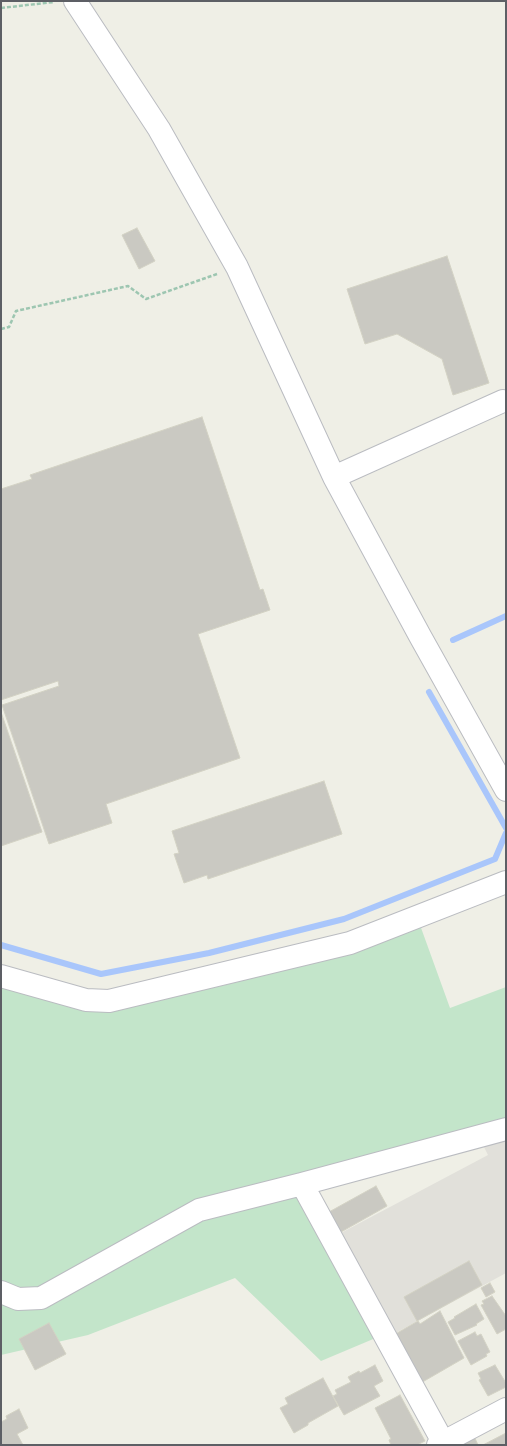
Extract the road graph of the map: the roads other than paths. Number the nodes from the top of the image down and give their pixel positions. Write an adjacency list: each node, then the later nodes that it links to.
1 (75, 1): 3 (street)
2 (503, 401): 3 (street)
3 (334, 477): 4 (street)
4 (506, 790)
5 (506, 882): 6 (street)
6 (1, 976)
7 (506, 1129): 8 (street)
8 (302, 1184): 9 (street); 11 (street)
9 (1, 1292)
10 (506, 1409): 11 (street)
11 (441, 1444)

